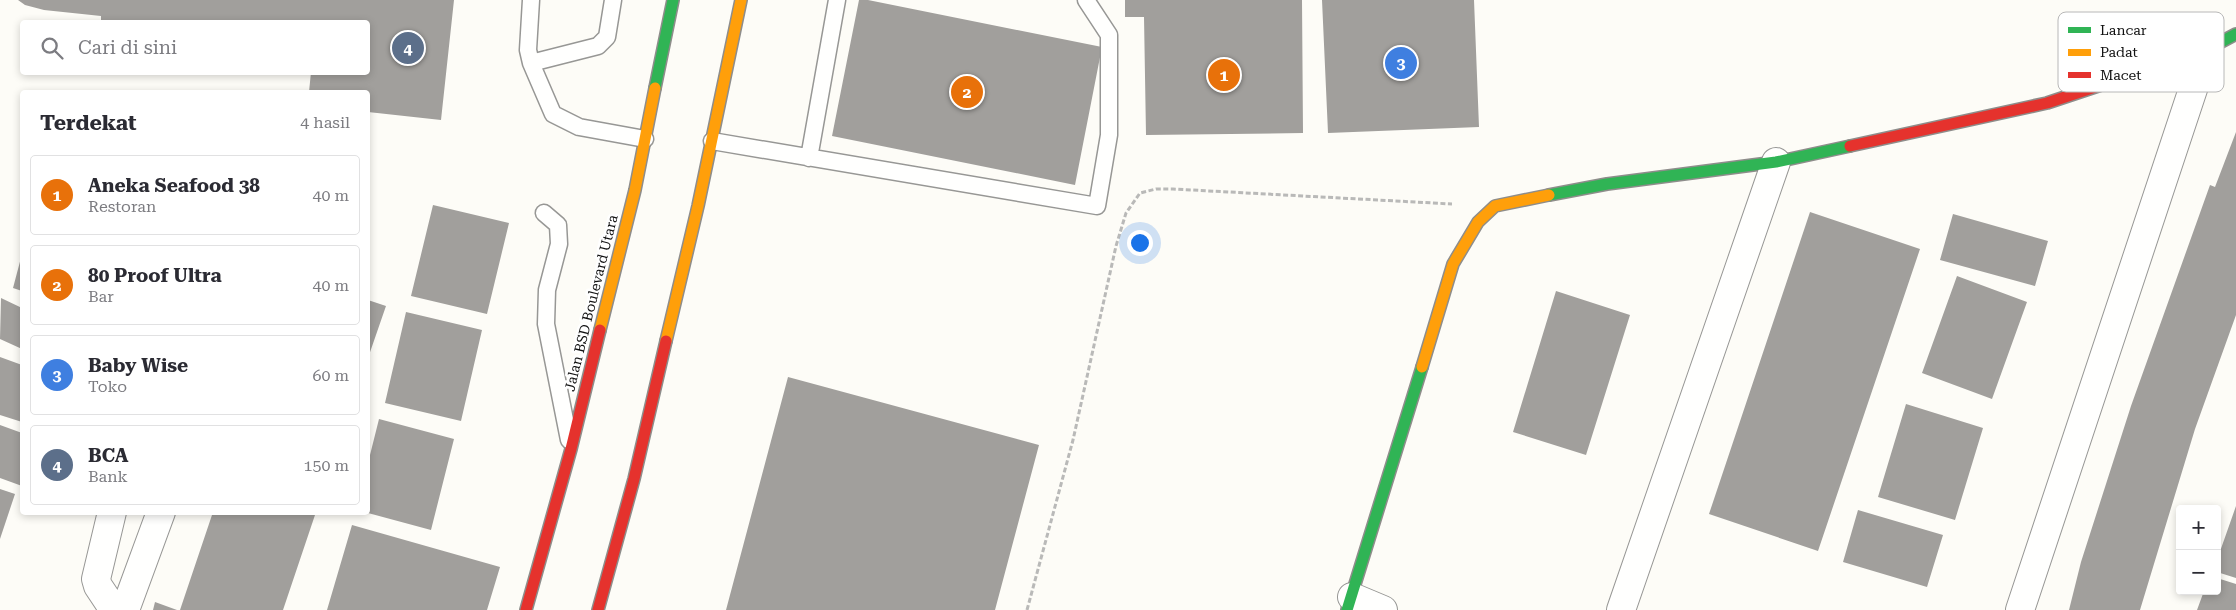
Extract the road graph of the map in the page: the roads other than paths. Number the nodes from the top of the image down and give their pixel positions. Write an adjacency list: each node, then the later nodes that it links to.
1 (531, 0): 9 (lane)
2 (613, 0): 9 (lane)
3 (673, 0): 12 (main road, Jalan BSD Boulevard Utara)
4 (741, 0): 13 (main road)
5 (837, 0): 14 (lane)
6 (1086, 0): 14 (lane)
7 (2236, 34): 8 (main road)
8 (2224, 40)
9 (531, 63): 12 (lane)
10 (2083, 92): 15 (main road)
11 (2192, 92): 27 (street)
12 (645, 139): 17 (main road, Jalan BSD Boulevard Utara)
13 (712, 141): 14 (lane); 24 (main road)
14 (809, 158)
15 (1776, 162): 20 (main road); 26 (street)
16 (544, 213): 17 (lane)
17 (571, 450): 23 (main road, Jalan BSD Boulevard Utara)
18 (111, 515): 21 (street)
19 (160, 515): 22 (street)
20 (1350, 604): 25 (street)
21 (114, 610)
22 (125, 610)
23 (526, 610)
24 (598, 610)
25 (1383, 610)
26 (1621, 610)
27 (2020, 610)

